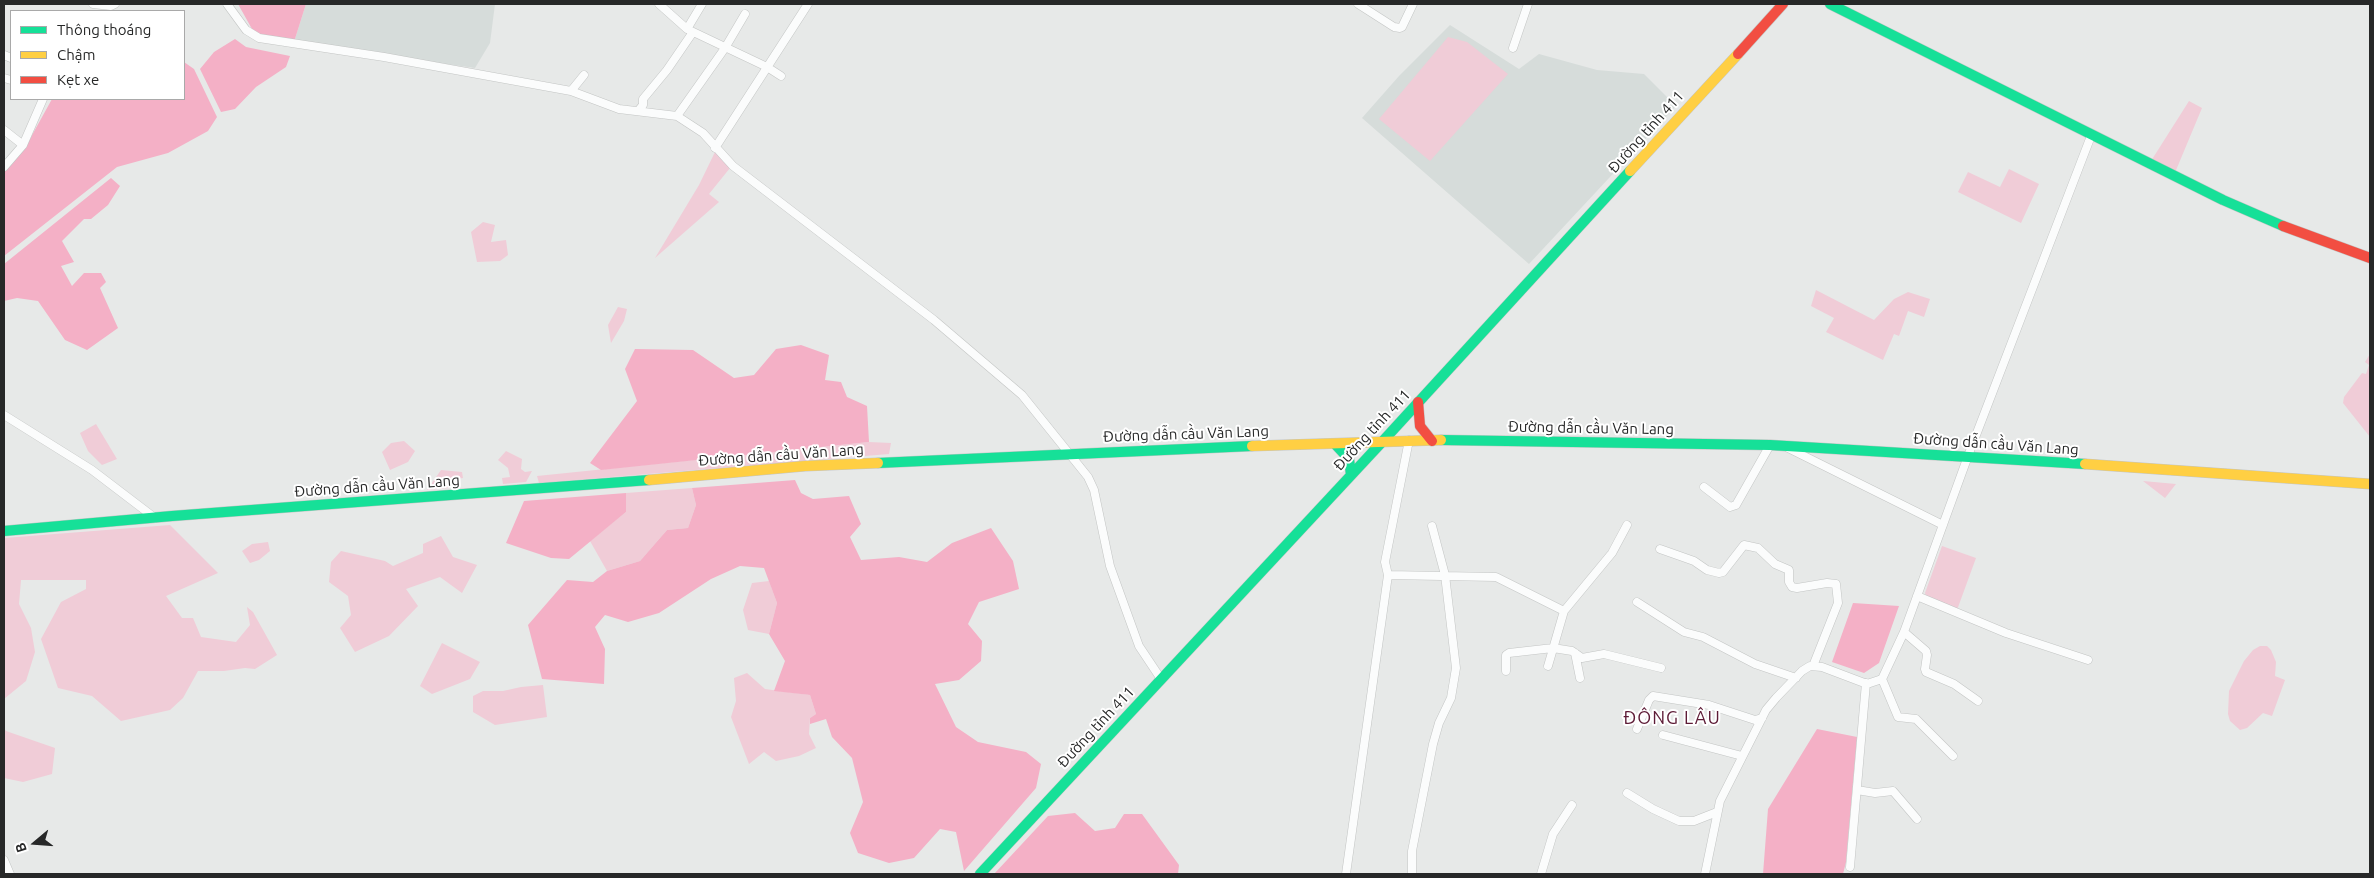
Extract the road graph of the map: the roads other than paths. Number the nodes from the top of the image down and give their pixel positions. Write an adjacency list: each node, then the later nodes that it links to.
1 (93, 4): 11 (street)
2 (227, 4): 19 (street)
3 (659, 4): 13 (street)
4 (702, 4): 13 (street)
5 (808, 4): 16 (street)
6 (1358, 4): 7 (street)
7 (1412, 4)
8 (1528, 4): 15 (street)
9 (1784, 4): 29 (main road, Đường tỉnh 411)
10 (1830, 4): 24 (main road)
11 (113, 6)
12 (745, 14): 14 (street)
13 (690, 30): 14 (street); 21 (street)
14 (725, 48): 16 (street); 22 (street)
15 (1513, 48)
16 (768, 67): 18 (street); 26 (street)
17 (584, 75): 19 (street)
18 (781, 76)
19 (571, 90): 21 (street)
20 (43, 100): 25 (street)
21 (638, 111): 22 (street)
22 (677, 116): 26 (street)
23 (4, 130): 25 (street)
24 (2091, 136): 28 (main road); 38 (street)
25 (23, 145): 27 (street)
26 (715, 148): 37 (street)
27 (4, 167)
28 (2370, 258)
29 (1418, 402): 32 (main road); 33 (main road, Đường tỉnh 411)
30 (4, 415): 42 (street)
31 (1409, 440): 32 (main road, Đường dẫn cầu Văn Lang); 33 (main road, Đường dẫn cầu Văn Lang); 48 (street)
32 (1432, 440): 35 (main road, Đường dẫn cầu Văn Lang)
33 (1382, 442): 34 (main road, Đường dẫn cầu Văn Lang); 39 (main road, Đường tỉnh 411)
34 (1335, 444): 37 (main road, Đường dẫn cầu Văn Lang); 39 (main road)
35 (1770, 445): 36 (main road, Đường dẫn cầu Văn Lang); 41 (street)
36 (1786, 447): 38 (main road, Đường dẫn cầu Văn Lang); 44 (street)
37 (1069, 453): 42 (main road, Đường dẫn cầu Văn Lang); 63 (street)
38 (1968, 456): 40 (main road, Đường dẫn cầu Văn Lang); 44 (street)
39 (1351, 475): 63 (main road, Đường tỉnh 411)
40 (2370, 484)
41 (1704, 488)
42 (155, 518): 46 (main road, Đường dẫn cầu Văn Lang)
43 (1627, 525): 52 (street)
44 (1943, 525): 50 (street)
45 (1432, 526): 49 (street)
46 (4, 531)
47 (1660, 549): 58 (street)
48 (1388, 575): 49 (street); 81 (street)
49 (1445, 575): 52 (street); 82 (street)
50 (1917, 596): 53 (street); 56 (street)
51 (1637, 602): 62 (street)
52 (1564, 611): 54 (street)
53 (1904, 632): 64 (street); 66 (street)
54 (1553, 648): 55 (street); 57 (street); 60 (street)
55 (1574, 652): 59 (street); 61 (street)
56 (2088, 660)
57 (1548, 666)
58 (1813, 666): 62 (street); 65 (street)
59 (1661, 668)
60 (1506, 671)
61 (1580, 678)
62 (1796, 678): 67 (street)
63 (1160, 679): 80 (main road, Đường tỉnh 411)
64 (1882, 679): 65 (street); 71 (street)
65 (1866, 683): 72 (street)
66 (1978, 701)
67 (1762, 718): 68 (street); 70 (street)
68 (1637, 729)
69 (1663, 735): 70 (street)
70 (1742, 756): 75 (street)
71 (1953, 756)
72 (1857, 790): 76 (street); 78 (street)
73 (1627, 793): 75 (street)
74 (1572, 805): 83 (street)
75 (1717, 812): 84 (street)
76 (1917, 818)
77 (4, 860): 79 (street)
78 (1850, 868)
79 (7, 873)
80 (980, 874)
81 (1346, 874)
82 (1412, 874)
83 (1541, 874)
84 (1705, 874)

